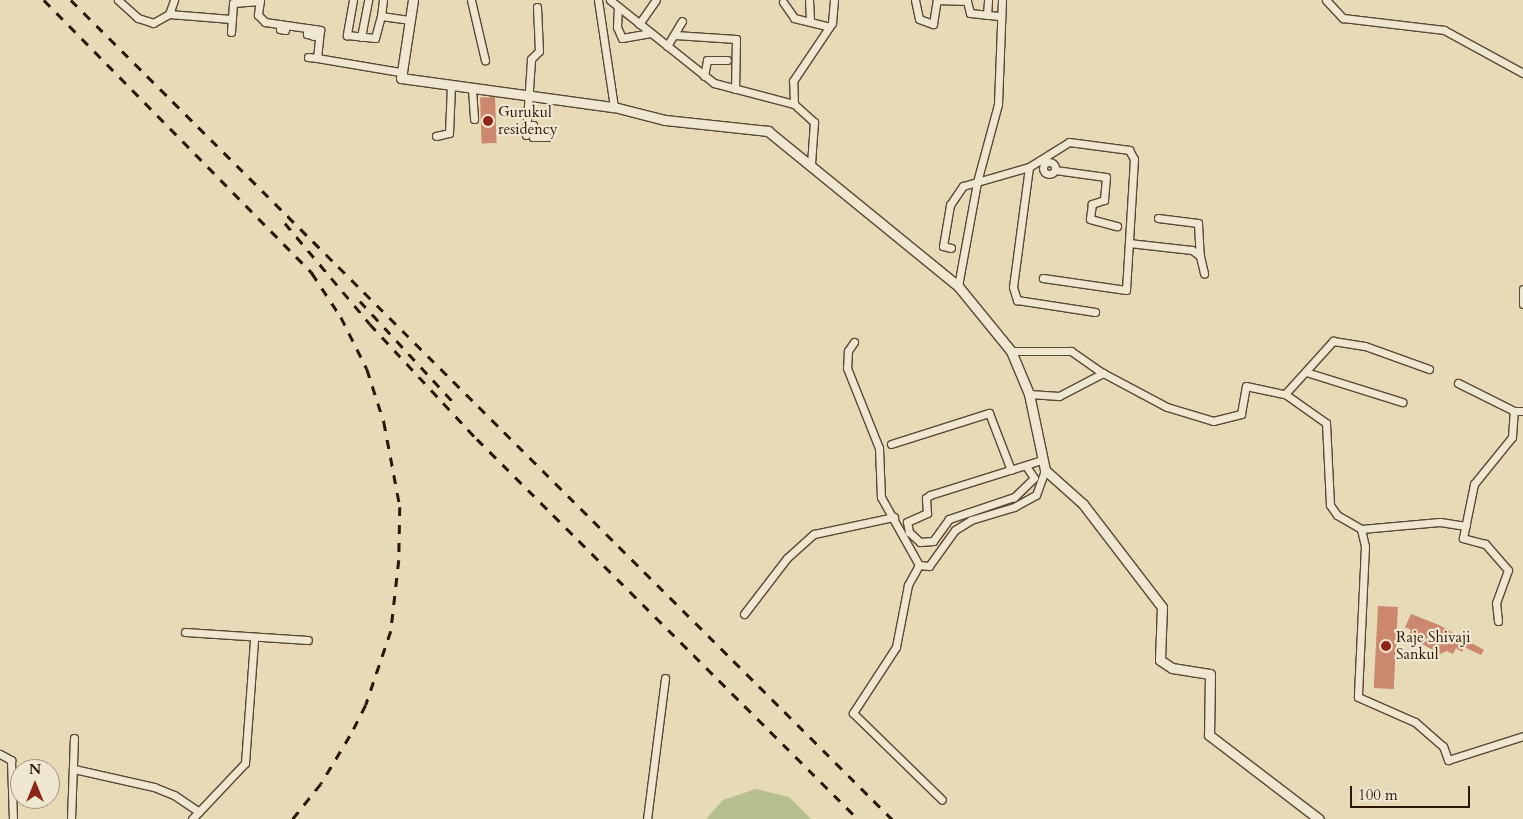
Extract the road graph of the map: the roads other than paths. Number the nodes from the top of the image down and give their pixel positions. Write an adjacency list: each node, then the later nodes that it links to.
1 (118, 0): 21 (street)
2 (174, 0): 21 (street)
3 (353, 0): 34 (street)
4 (368, 0): 34 (street)
5 (383, 0): 23 (street)
6 (413, 0): 26 (street)
7 (471, 0): 38 (street)
8 (598, 0): 48 (street)
9 (610, 0): 19 (street)
10 (656, 0): 29 (street)
11 (809, 0): 28 (street)
12 (834, 0): 30 (street)
13 (915, 0): 22 (street)
14 (988, 0): 22 (street)
15 (1002, 0): 24 (street)
16 (1326, 0): 41 (street)
17 (260, 1): 25 (street); 37 (street)
18 (783, 2): 28 (street)
19 (618, 6): 29 (street); 32 (street)
20 (537, 7): 46 (street)
21 (170, 14): 25 (street)
22 (988, 15): 24 (street)
23 (380, 16): 26 (street); 34 (street)
24 (1001, 16): 54 (street)
25 (231, 19): 31 (street)
26 (409, 20): 40 (street)
27 (682, 21): 33 (street)
28 (810, 21): 30 (street)
29 (639, 24): 32 (street)
30 (829, 27): 47 (street)
31 (231, 32)
32 (651, 33): 35 (street)
33 (675, 35): 35 (street); 45 (street)
34 (361, 37)
35 (667, 46): 42 (street)
36 (308, 56): 37 (street)
37 (317, 58): 40 (street)
38 (485, 60)
39 (727, 60): 42 (street)
40 (400, 72): 43 (street)
41 (1523, 73)
42 (704, 76): 45 (street)
43 (450, 86): 44 (street); 50 (street)
44 (472, 89): 46 (street); 49 (street)
45 (735, 90): 47 (street)
46 (529, 97): 48 (street); 51 (street)
47 (794, 104): 52 (street)
48 (614, 107): 52 (street)
49 (474, 119)
50 (436, 136)
51 (546, 137)
52 (811, 164): 62 (street)
53 (1032, 166): 54 (street); 56 (street); 57 (street); 65 (street)
54 (977, 182): 58 (street); 62 (street)
55 (1158, 218): 59 (street)
56 (1117, 226)
57 (1129, 243): 59 (street); 61 (street)
58 (951, 248)
59 (1200, 256): 60 (street)
60 (1204, 274)
61 (1043, 278)
62 (958, 286): 67 (street)
63 (1523, 290): 64 (street)
64 (1523, 304)
65 (1095, 312)
66 (854, 342): 82 (street)
67 (1011, 351): 70 (street); 72 (street)
68 (1429, 369): 69 (street)
69 (1306, 372): 73 (street); 74 (street)
70 (1103, 373): 72 (street); 73 (street)
71 (1458, 383): 75 (street)
72 (1029, 394): 78 (street)
73 (1285, 394): 84 (street)
74 (1402, 402)
75 (1514, 411): 76 (street); 83 (street)
76 (1523, 411)
77 (891, 444): 80 (street)
78 (1042, 460): 79 (street); 81 (street)
79 (1026, 466): 80 (street); 80 (street)
80 (1011, 470)
81 (1045, 470): 85 (street); 102 (street)
82 (894, 517): 85 (street); 86 (street)
83 (1466, 526): 84 (street); 87 (street)
84 (1360, 529): 92 (street)
85 (920, 565): 96 (street)
86 (744, 614)
87 (1498, 620)
88 (185, 632): 89 (street)
89 (254, 639): 90 (street); 97 (street)
90 (308, 640)
91 (665, 678): 101 (street)
92 (1523, 736)
93 (74, 738): 95 (street)
94 (0, 754): 98 (street)
95 (74, 769): 97 (street); 99 (street)
96 (942, 800)
97 (199, 812): 100 (street)
98 (13, 819)
99 (71, 819)
100 (192, 819)
101 (646, 819)
102 (1319, 819)

